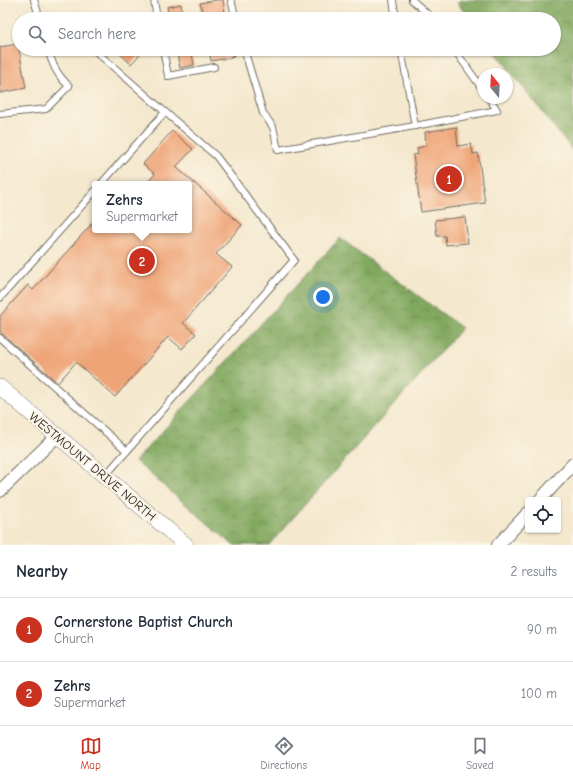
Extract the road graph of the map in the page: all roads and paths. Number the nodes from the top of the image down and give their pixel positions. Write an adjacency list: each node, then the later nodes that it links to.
1 (34, 0): 6 (lane)
2 (154, 0): 7 (lane)
3 (231, 0): 8 (lane)
4 (393, 0): 9 (lane)
5 (412, 0): 10 (lane)
6 (38, 12)
7 (156, 12)
8 (234, 12)
9 (395, 12)
10 (425, 12)
11 (50, 56): 21 (lane)
12 (101, 56): 20 (lane)
13 (164, 56): 17 (lane)
14 (246, 56): 22 (lane)
15 (403, 56): 22 (lane)
16 (459, 56): 18 (lane)
17 (214, 67)
18 (477, 82)
19 (493, 104): 22 (lane)
20 (165, 112): 23 (lane); 29 (lane)
21 (0, 114)
22 (415, 126)
23 (104, 181)
24 (92, 194): 25 (lane)
25 (0, 298)
26 (0, 338): 29 (lane)
27 (0, 387): 28 (street, WESTMOUNT DRIVE NORTH)
28 (57, 436): 31 (street, WESTMOUNT DRIVE NORTH); 32 (street)
29 (127, 451): 31 (lane)
30 (573, 464): 33 (street)
31 (105, 476): 35 (street, WESTMOUNT DRIVE NORTH)
32 (0, 491)
33 (543, 497)
34 (525, 516): 36 (street)
35 (186, 545)
36 (498, 545)

